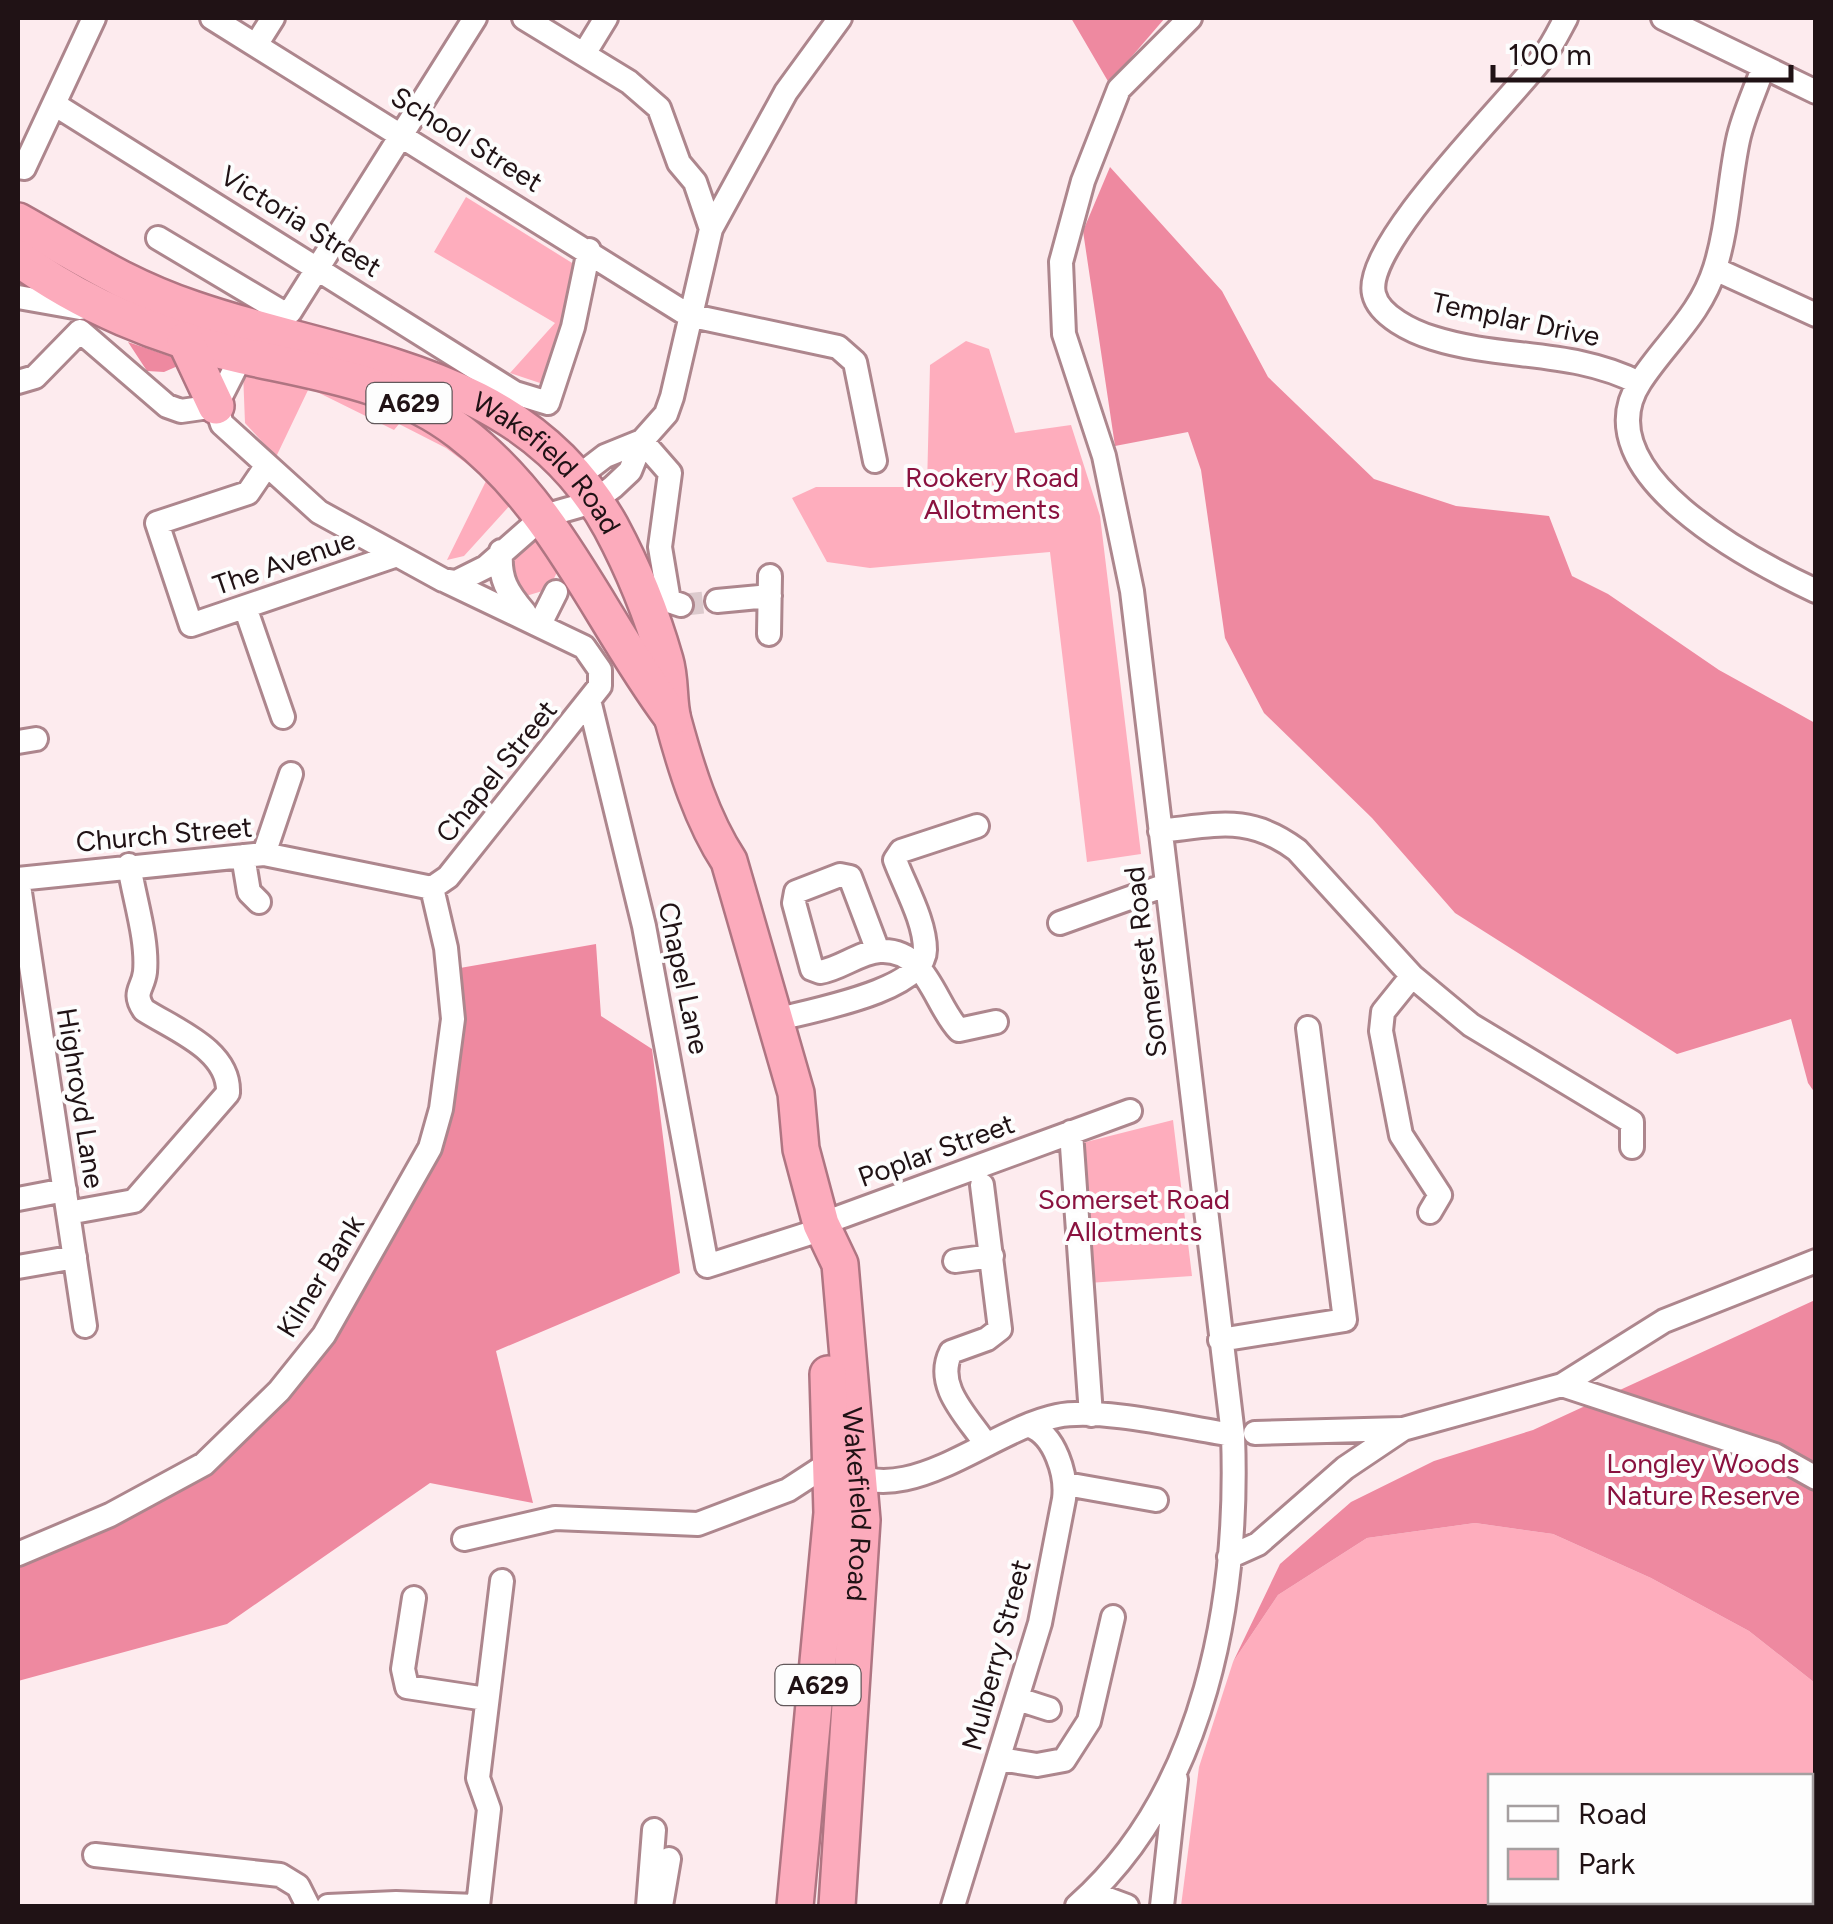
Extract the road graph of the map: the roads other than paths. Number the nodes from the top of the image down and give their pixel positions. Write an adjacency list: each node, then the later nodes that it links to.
1 (94, 18): 15 (street)
2 (212, 18): 11 (street, School Street)
3 (273, 18): 11 (street)
4 (475, 18): 16 (street)
5 (524, 18): 12 (street)
6 (606, 18): 12 (street)
7 (840, 18): 19 (street)
8 (1190, 18): 55 (street, Somerset Road)
9 (1566, 18): 32 (street, Templar Drive)
10 (1663, 18): 13 (street)
11 (256, 44): 16 (street, School Street)
12 (584, 54): 19 (street)
13 (1763, 68): 14 (street); 24 (street)
14 (1816, 92)
15 (54, 104): 17 (street); 23 (street, Victoria Street)
16 (401, 134): 21 (street, School Street); 23 (street)
17 (21, 166)
18 (18, 221): 22 (highway, Wakefield Road / A629)
19 (711, 230): 27 (street)
20 (168, 250): 28 (street)
21 (589, 250): 23 (street, Victoria Street); 27 (street, School Street)
22 (82, 262): 25 (street); 28 (highway, Wakefield Road / A629)
23 (318, 266): 28 (street)
24 (1715, 269): 26 (street); 32 (street)
25 (20, 272): 29 (highway, Wakefield Road / A629)
26 (1816, 314)
27 (688, 315): 35 (street); 36 (street)
28 (281, 322): 30 (street); 33 (highway, Wakefield Road / A629)
29 (186, 340): 30 (highway, Wakefield Road / A629); 34 (highway)
30 (239, 355): 34 (street); 38 (highway, Wakefield Road / A629)
31 (18, 382): 34 (street)
32 (1639, 383): 42 (street)
33 (450, 384): 38 (highway); 38 (highway, Wakefield Road / A629)
34 (216, 406): 37 (street, Chapel Lane)
35 (642, 441): 38 (street); 45 (street)
36 (875, 461)
37 (266, 466): 40 (street, Chapel Lane); 46 (street, The Avenue)
38 (571, 502): 39 (street); 51 (highway, Wakefield Road / A629); 51 (highway, Wakefield Road / A629)
39 (501, 551): 41 (street); 47 (street)
40 (396, 555): 41 (street, Chapel Lane); 46 (street, The Avenue)
41 (443, 580): 47 (street, Chapel Lane)
42 (1816, 591)
43 (556, 592): 47 (street)
44 (718, 602): 48 (street)
45 (680, 605)
46 (245, 607): 50 (street)
47 (535, 622): 49 (street, Chapel Lane)
48 (769, 634)
49 (595, 695): 60 (street, Chapel Street); 83 (street, Chapel Lane)
50 (283, 717)
51 (672, 718): 54 (highway, Wakefield Road / A629)
52 (291, 774): 56 (street)
53 (977, 826): 65 (street)
54 (710, 831): 67 (highway, Wakefield Road / A629); 73 (highway, Wakefield Road / A629)
55 (1160, 831): 59 (street, Somerset Road); 66 (street)
56 (253, 855): 57 (street, Church Street); 60 (street, Church Street); 61 (street)
57 (129, 865): 58 (street, Church Street); 77 (street)
58 (18, 879): 64 (street, Highroyd Lane)
59 (1166, 886): 62 (street); 86 (street, Somerset Road)
60 (432, 888): 99 (street, Kilner Bank)
61 (259, 902)
62 (1060, 923)
63 (878, 951): 63 (street); 65 (street)
64 (23, 952): 77 (street, Highroyd Lane)
65 (919, 968): 67 (street); 68 (street)
66 (1412, 976): 72 (street); 76 (street)
67 (776, 1020): 73 (highway, Wakefield Road / A629)
68 (996, 1022)
69 (1308, 1028): 86 (street)
70 (1130, 1110): 71 (street, Poplar Street)
71 (1071, 1132): 78 (street, Poplar Street); 88 (street)
72 (1632, 1147)
73 (801, 1149): 78 (highway, Wakefield Road / A629)
74 (982, 1185): 79 (street)
75 (18, 1198): 77 (street)
76 (1444, 1200)
77 (67, 1202): 80 (street, Highroyd Lane)
78 (822, 1227): 83 (street, Poplar Street); 93 (highway, Wakefield Road / A629); 95 (highway, Wakefield Road / A629)
79 (992, 1256): 82 (street); 92 (street)
80 (75, 1257): 84 (street); 85 (street, Highroyd Lane)
81 (1816, 1261): 87 (street)
82 (955, 1262)
83 (707, 1266)
84 (18, 1268)
85 (85, 1326)
86 (1220, 1340): 91 (street, Somerset Road)
87 (1562, 1385): 90 (street); 94 (street)
88 (1091, 1415): 89 (street); 91 (street)
89 (1030, 1426): 92 (street); 96 (street)
90 (1403, 1429): 91 (street); 100 (street)
91 (1244, 1434): 100 (street, Somerset Road)
92 (985, 1443): 95 (street)
93 (831, 1462): 95 (street); 98 (street); 118 (highway, Wakefield Road / A629)
94 (1816, 1478)
95 (861, 1482): 119 (highway, Wakefield Road / A629)
96 (1066, 1484): 97 (street); 105 (street, Mulberry Street)
97 (1156, 1500)
98 (464, 1539)
99 (18, 1554)
100 (1229, 1557): 108 (street, Somerset Road)
101 (502, 1581): 104 (street)
102 (414, 1598): 104 (street)
103 (1113, 1618): 107 (street)
104 (486, 1699): 115 (street)
105 (1018, 1699): 106 (street); 107 (street, Mulberry Street)
106 (1049, 1708)
107 (1000, 1759): 120 (street, Mulberry Street)
108 (1176, 1775): 112 (street, Somerset Road); 122 (street)
109 (654, 1830): 116 (street)
110 (95, 1855): 113 (street)
111 (669, 1859): 117 (street)
112 (1084, 1900): 121 (street)
113 (308, 1906)
114 (328, 1906): 115 (street)
115 (473, 1906)
116 (648, 1906)
117 (661, 1906)
118 (795, 1906)
119 (837, 1906)
120 (954, 1906)
121 (1127, 1906)
122 (1162, 1906)

